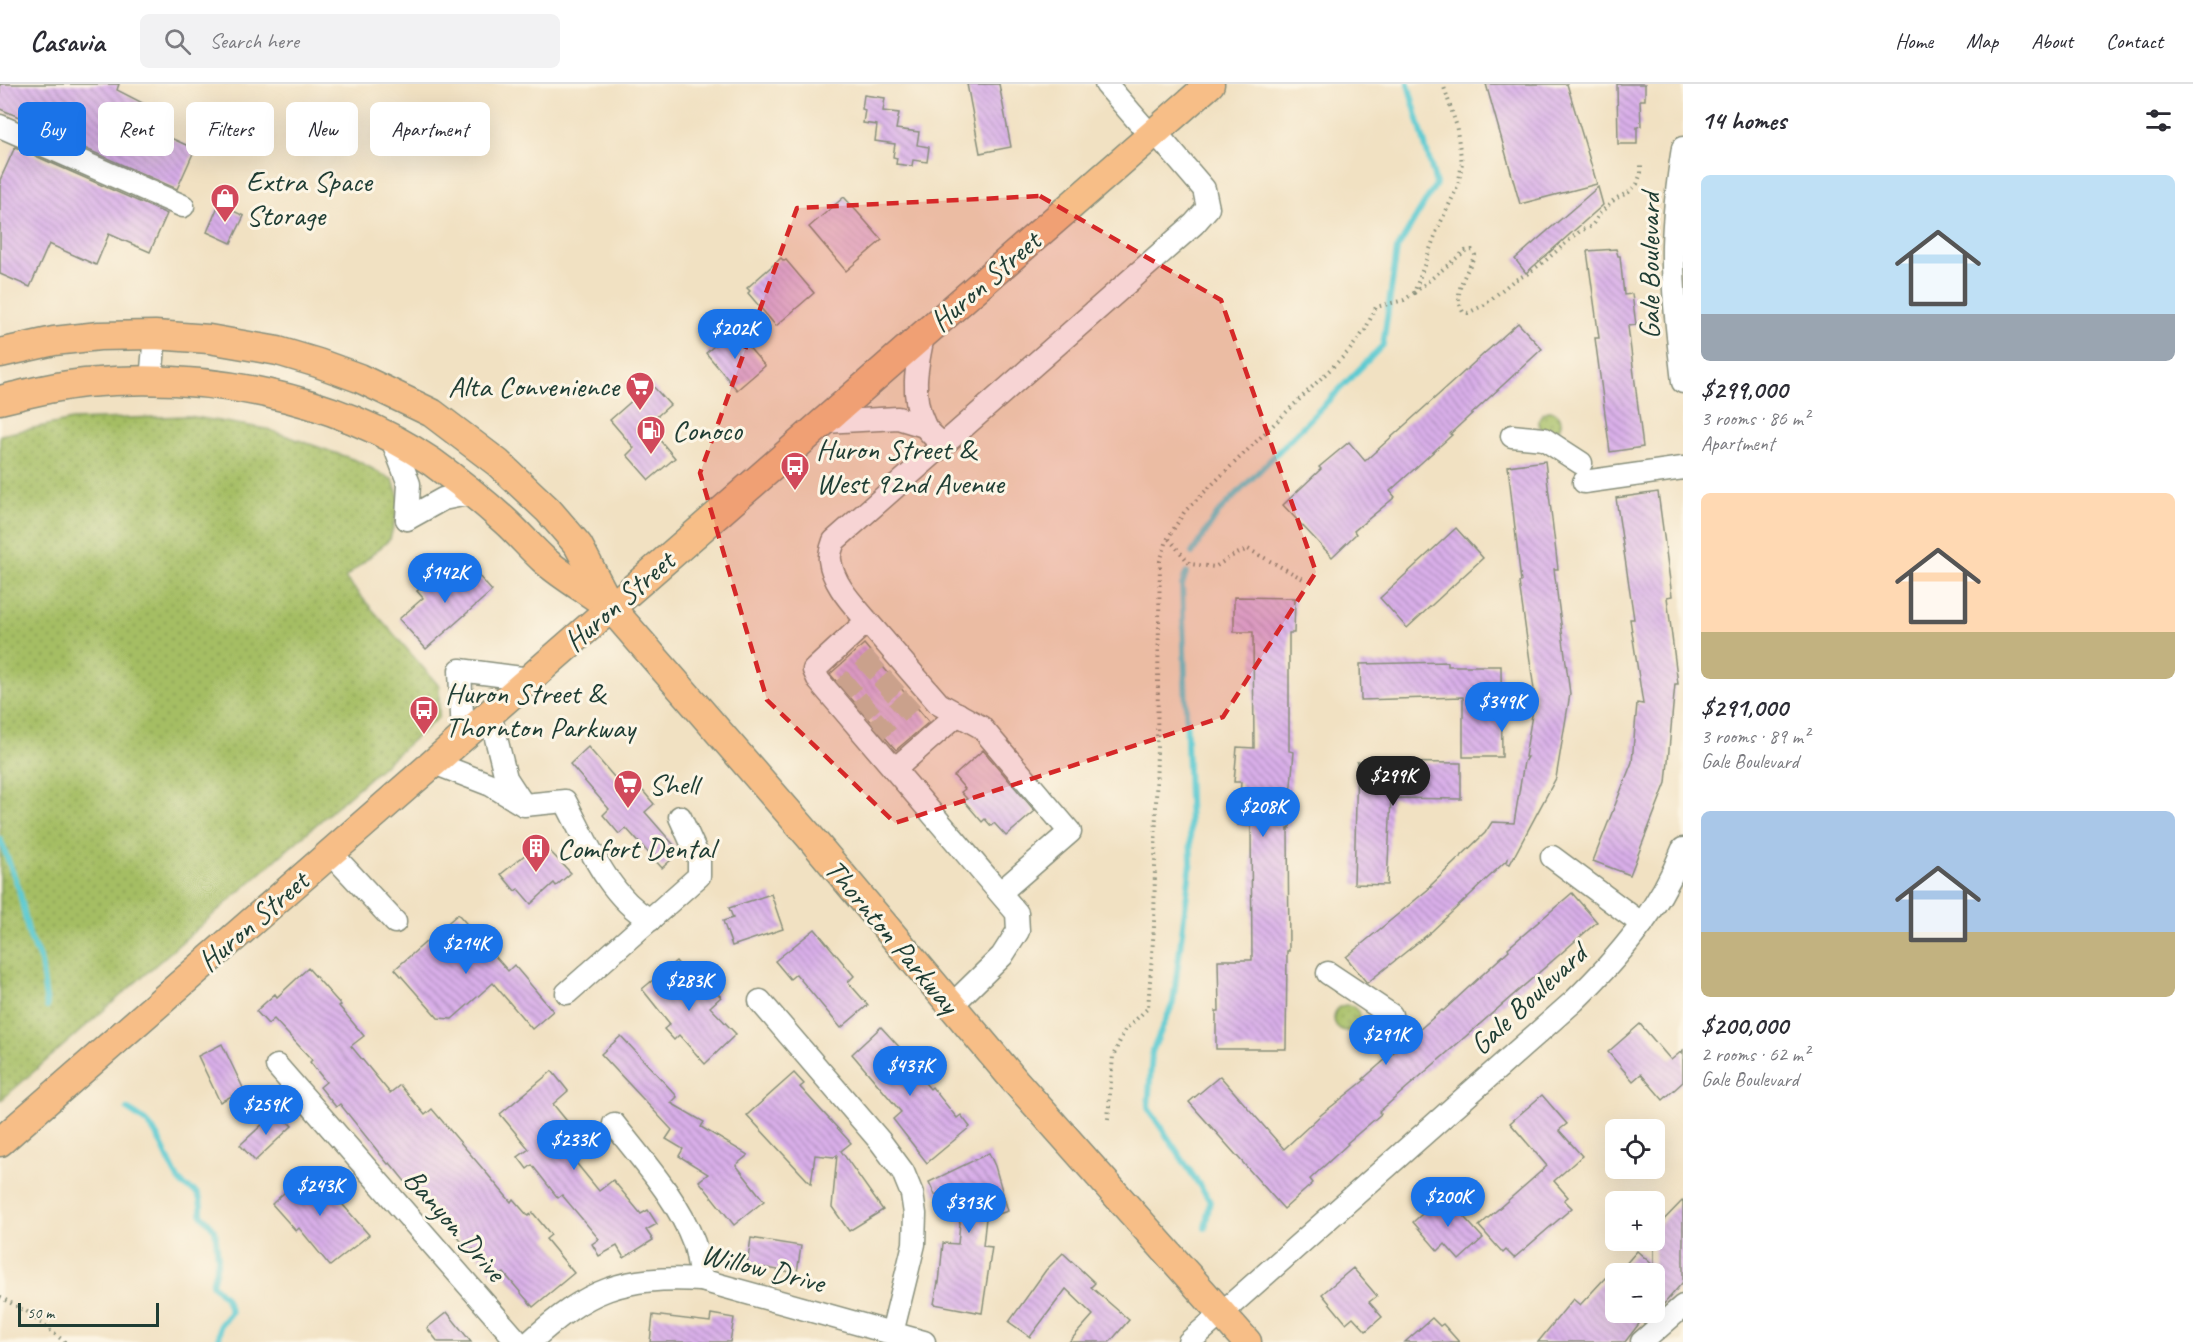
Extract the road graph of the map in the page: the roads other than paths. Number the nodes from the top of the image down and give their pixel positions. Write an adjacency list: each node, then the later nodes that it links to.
1 (1106, 84): 4 (street)
2 (1210, 84): 4 (main road, Huron Street)
3 (0, 126): 6 (street)
4 (1153, 134): 9 (main road, Huron Street); 18 (street)
5 (1683, 148): 7 (street, Gale Boulevard)
6 (183, 206)
7 (1679, 208): 12 (street, Gale Boulevard)
8 (154, 336): 10 (main road, Thornton Parkway); 11 (street); 21 (main road, Thornton Parkway)
9 (922, 336): 14 (main road, Huron Street); 15 (street)
10 (0, 353)
11 (151, 381): 13 (main road, Thornton Parkway); 17 (main road, Thornton Parkway)
12 (1683, 382)
13 (0, 400)
14 (824, 422): 15 (street); 21 (main road, Huron Street)
15 (924, 426): 18 (street)
16 (1512, 436): 19 (street)
17 (391, 437): 20 (main road, Thornton Parkway); 20 (street)
18 (943, 445): 22 (street)
19 (1683, 468)
20 (472, 493): 21 (main road, Thornton Parkway)
21 (611, 608): 23 (main road, Huron Street); 41 (main road, Thornton Parkway)
22 (867, 621): 25 (street); 28 (street)
23 (530, 679): 24 (main road, Huron Street); 26 (street)
24 (490, 714): 26 (main road, Huron Street); 29 (street)
25 (958, 714): 28 (street); 34 (street)
26 (463, 737): 27 (main road, Huron Street)
27 (434, 763): 29 (street); 32 (main road, Huron Street)
28 (895, 769): 34 (street)
29 (524, 805): 35 (street)
30 (680, 817): 35 (street)
31 (1683, 849): 37 (street, Gale Boulevard)
32 (331, 853): 36 (street); 45 (main road, Huron Street)
33 (1552, 857): 37 (street)
34 (1001, 892): 41 (street)
35 (650, 920): 39 (street)
36 (395, 922)
37 (1642, 924): 48 (street, Gale Boulevard)
38 (1328, 973): 42 (street)
39 (567, 993)
40 (760, 1001): 49 (street)
41 (951, 1006): 48 (main road, Thornton Parkway)
42 (1391, 1015)
43 (277, 1066): 50 (street, Banyon Drive)
44 (614, 1124): 46 (street)
45 (0, 1142)
46 (701, 1280): 49 (street, Willow Drive); 51 (street, Willow Drive)
47 (1683, 1306): 55 (street)
48 (1223, 1313): 53 (street, Gale Boulevard); 54 (main road, Thornton Parkway)
49 (892, 1333): 52 (street, Willow Drive)
50 (518, 1342)
51 (530, 1342)
52 (924, 1342)
53 (1189, 1342)
54 (1247, 1342)
55 (1642, 1342)

